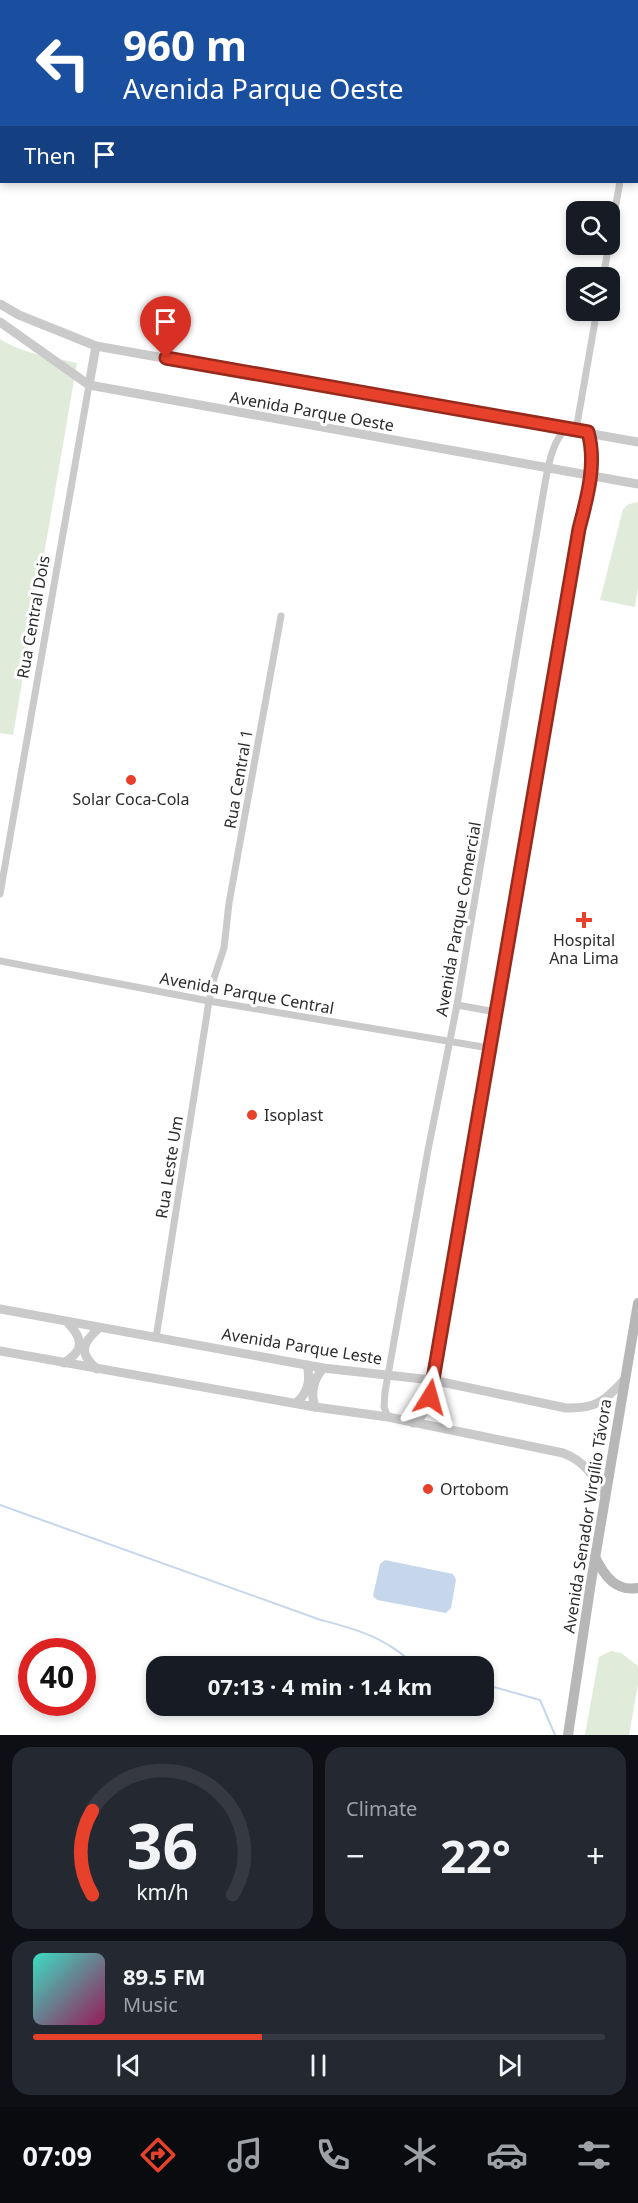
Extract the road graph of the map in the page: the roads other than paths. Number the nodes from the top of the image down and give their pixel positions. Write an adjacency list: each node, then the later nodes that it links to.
1 (620, 183): 2 (street)
2 (617, 201)
3 (0, 304): 6 (street, Avenida Parque Oeste)
4 (0, 321): 7 (street, Avenida Parque Oeste)
5 (595, 321): 8 (street, Avenida Parque Comercial)
6 (96, 346): 7 (street, Rua Central Dois); 8 (street, Avenida Parque Oeste)
7 (88, 385): 11 (street, Avenida Parque Oeste); 15 (street, Rua Central Dois)
8 (571, 429): 9 (street, Avenida Parque Oeste); 11 (street, Avenida Parque Comercial)
9 (588, 432): 10 (street, Avenida Parque Oeste); 12 (street)
10 (638, 442)
11 (548, 468): 12 (street, Avenida Parque Oeste); 18 (street, Avenida Parque Comercial)
12 (590, 475): 13 (street, Avenida Parque Oeste); 19 (street)
13 (638, 484)
14 (281, 616): 17 (street, Rua Central 1)
15 (0, 894)
16 (0, 961): 17 (street, Avenida Parque Central)
17 (209, 1001): 20 (street, Avenida Parque Central); 26 (street, Rua Leste Um)
18 (458, 1005): 19 (street); 20 (street, Avenida Parque Comercial)
19 (496, 1012): 21 (street)
20 (450, 1041): 21 (street, Avenida Parque Central); 32 (street, Avenida Parque Comercial)
21 (489, 1048): 34 (street)
22 (638, 1303): 33 (main road, Avenida Senador Virgílio Távora)
23 (0, 1309): 24 (street, Avenida Parque Leste)
24 (68, 1322): 25 (street, Avenida Parque Leste); 28 (street)
25 (99, 1328): 26 (street, Avenida Parque Leste); 31 (street)
26 (156, 1338): 29 (street, Avenida Parque Leste)
27 (1, 1352): 28 (street)
28 (64, 1363): 31 (street)
29 (307, 1365): 30 (street, Avenida Parque Leste); 35 (street)
30 (323, 1368): 32 (street, Avenida Parque Leste); 36 (street)
31 (98, 1369): 35 (street)
32 (389, 1374): 34 (street, Avenida Parque Leste); 37 (street, Avenida Parque Comercial)
33 (625, 1379): 34 (street, Avenida Parque Leste); 39 (main road, Avenida Senador Virgílio Távora)
34 (432, 1380): 38 (street)
35 (296, 1403): 36 (street)
36 (315, 1407): 37 (street)
37 (388, 1417): 38 (street)
38 (413, 1423): 39 (street)
39 (605, 1496): 40 (main road, Avenida Senador Virgílio Távora)
40 (595, 1557): 41 (main road); 42 (main road, Avenida Senador Virgílio Távora)
41 (638, 1588)
42 (568, 1735)

